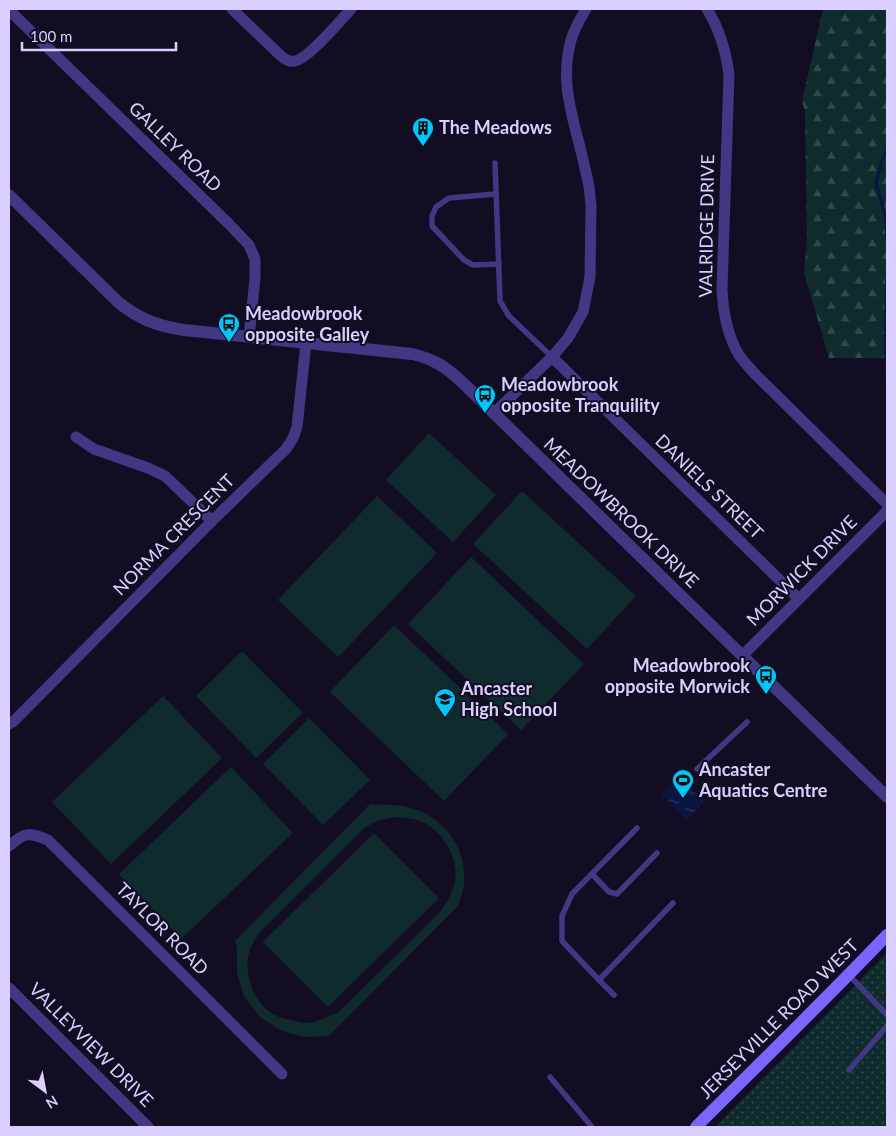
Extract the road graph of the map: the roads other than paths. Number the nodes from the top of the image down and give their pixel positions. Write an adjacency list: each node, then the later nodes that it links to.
1 (232, 9): 2 (street)
2 (351, 9)
3 (586, 9): 12 (street)
4 (707, 9): 15 (street, VALRIDGE DRIVE)
5 (9, 10): 10 (street, GALLEY ROAD)
6 (495, 163): 7 (lane)
7 (496, 194): 9 (lane); 9 (lane)
8 (9, 195): 10 (street, MEADOWBROOK DRIVE)
9 (499, 264): 12 (lane)
10 (249, 337): 11 (street, MEADOWBROOK DRIVE)
11 (306, 343): 13 (street, MEADOWBROOK DRIVE); 17 (street, NORMA CRESCENT)
12 (552, 357): 13 (street); 18 (street, DANIELS STREET)
13 (494, 413): 19 (street, MEADOWBROOK DRIVE)
14 (76, 437): 17 (street)
15 (887, 504)
16 (887, 512): 18 (street, MORWICK DRIVE)
17 (212, 521): 21 (street, NORMA CRESCENT)
18 (798, 599): 19 (street, MORWICK DRIVE)
19 (742, 656): 23 (street, MEADOWBROOK DRIVE)
20 (747, 722): 22 (lane)
21 (9, 724)
22 (697, 770)
23 (887, 797)
24 (637, 828): 27 (lane)
25 (9, 846): 37 (street, TAYLOR ROAD)
26 (656, 853): 27 (lane)
27 (592, 874): 31 (lane)
28 (673, 904): 31 (lane)
29 (887, 935): 30 (main road, JERSEYVILLE ROAD WEST)
30 (849, 975): 34 (lane); 41 (main road, JERSEYVILLE ROAD WEST)
31 (599, 980): 33 (lane)
32 (9, 988): 39 (street, VALLEYVIEW DRIVE)
33 (614, 995)
34 (887, 1015)
35 (887, 1026): 36 (lane)
36 (849, 1070)
37 (282, 1074)
38 (550, 1078): 40 (lane)
39 (148, 1127)
40 (592, 1127)
41 (696, 1127)

